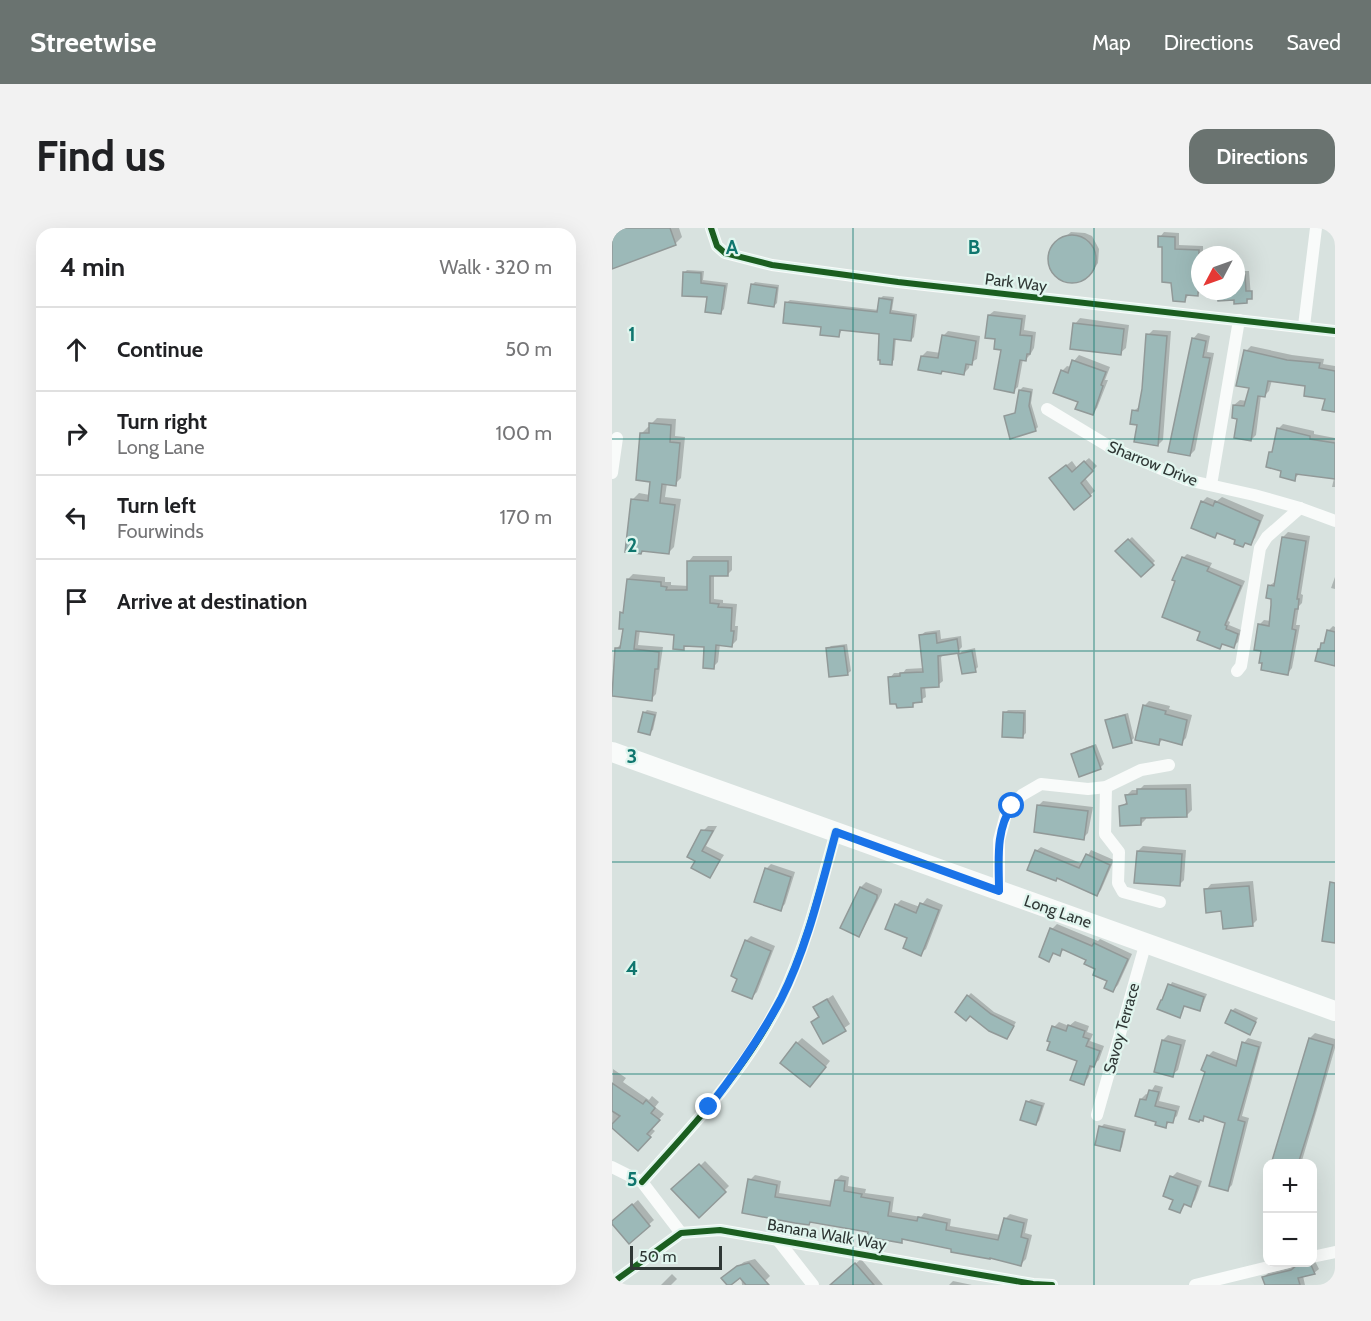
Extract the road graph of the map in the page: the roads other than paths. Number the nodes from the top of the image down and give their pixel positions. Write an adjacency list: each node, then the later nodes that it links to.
1 (711, 228): 3 (street, Park Way)
2 (1316, 228): 4 (street)
3 (1239, 320): 4 (street, Park Way); 9 (street)
4 (1304, 326): 5 (street, Park Way)
5 (1335, 331)
6 (1047, 409): 9 (street, Sharrow Drive)
7 (617, 438): 8 (street)
8 (612, 473)
9 (1211, 485): 10 (street, Sharrow Drive)
10 (1300, 508): 11 (street, Sharrow Drive); 12 (street)
11 (1335, 521)
12 (1237, 671)
13 (612, 752): 16 (main road, Long Lane)
14 (1169, 765): 15 (street)
15 (1106, 787): 17 (street); 18 (street)
16 (836, 832): 17 (main road, Long Lane); 23 (street)
17 (999, 891): 19 (main road, Long Lane)
18 (1160, 902)
19 (1146, 942): 20 (main road, Long Lane); 21 (street, Savoy Terrace)
20 (1335, 1011)
21 (1097, 1115)
22 (612, 1167): 23 (street)
23 (642, 1182): 24 (street)
24 (681, 1233): 25 (street, Banana Walk Way); 29 (street)
25 (777, 1239): 30 (street); 31 (street, Banana Walk Way)
26 (1335, 1252): 27 (street)
27 (1317, 1256)
28 (1272, 1267): 33 (street)
29 (612, 1283)
30 (813, 1285)
31 (1033, 1285): 32 (street, Banana Walk Way)
32 (1052, 1285)
33 (1195, 1285)

